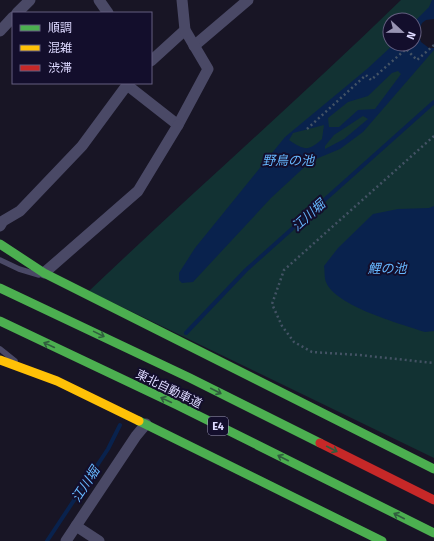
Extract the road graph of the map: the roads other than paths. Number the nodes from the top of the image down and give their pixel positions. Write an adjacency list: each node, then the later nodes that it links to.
1 (30, 0): 5 (street)
2 (98, 0): 6 (street)
3 (182, 0): 8 (street)
4 (248, 0): 10 (street)
5 (18, 12)
6 (107, 12)
7 (12, 18): 9 (street)
8 (185, 30): 10 (street); 11 (street)
9 (0, 31)
10 (194, 46): 13 (street)
11 (152, 60)
12 (128, 84): 13 (street); 14 (street)
13 (178, 125): 17 (street)
14 (0, 226)
15 (0, 244): 17 (main road)
16 (0, 260): 17 (lane)
17 (44, 273): 24 (main road)
18 (0, 288): 25 (main road, 東北自動車道 / E4, one-way to 25)
19 (0, 321): 27 (main road, 東北自動車道 / E4, one-way to 19)
20 (0, 349): 22 (lane)
21 (0, 360): 22 (main road)
22 (21, 367): 23 (main road)
23 (146, 424): 26 (street); 30 (main road)
24 (434, 469)
25 (434, 500)
26 (76, 526): 28 (street); 29 (street)
27 (434, 534)
28 (66, 541)
29 (99, 541)
30 (382, 541)

